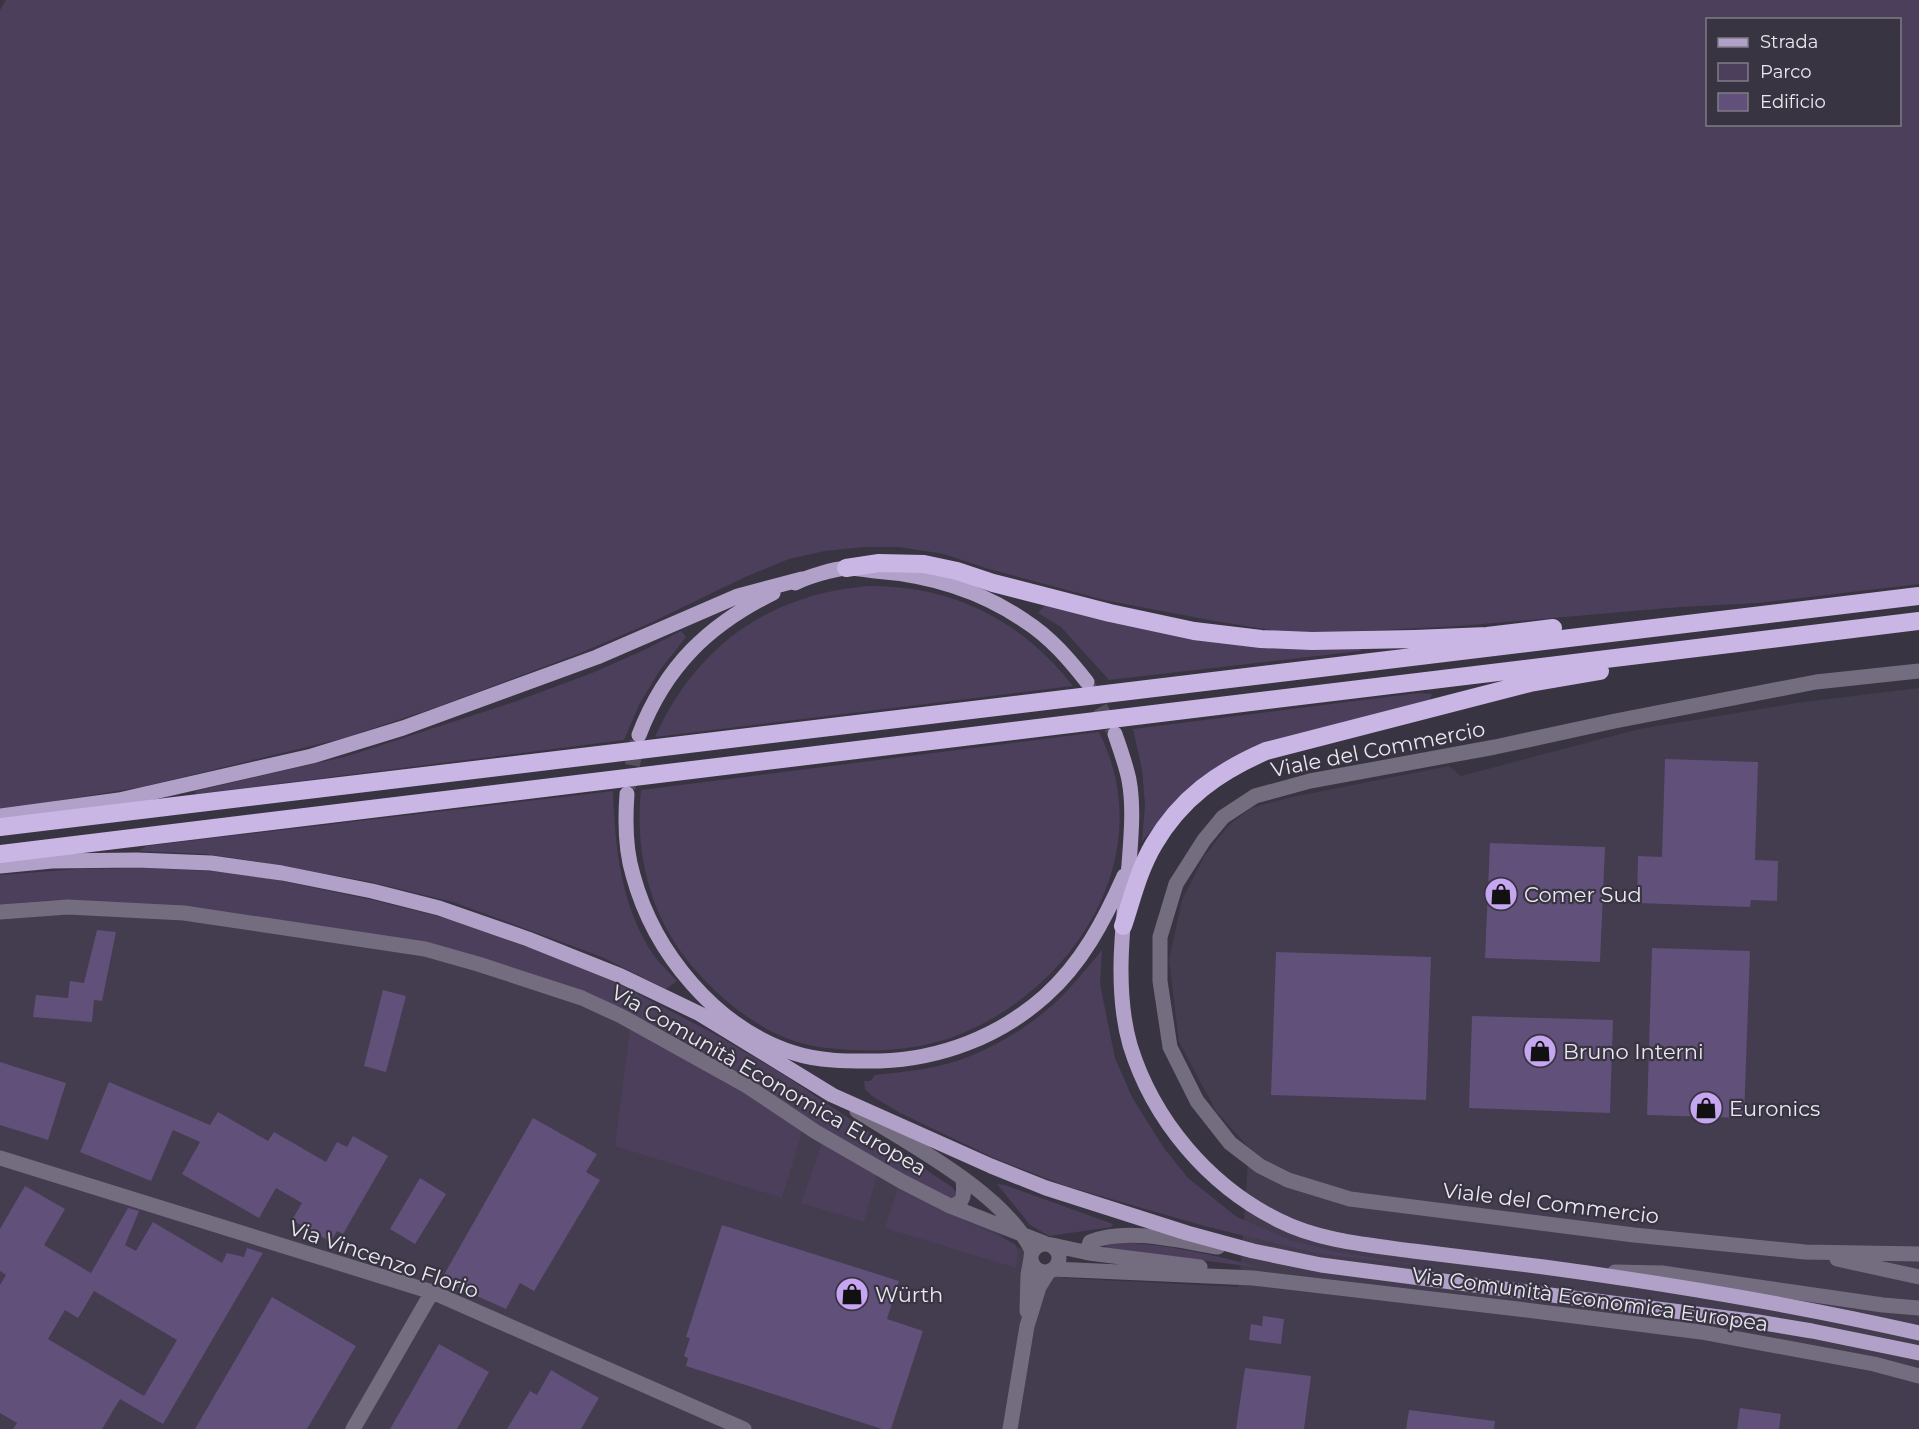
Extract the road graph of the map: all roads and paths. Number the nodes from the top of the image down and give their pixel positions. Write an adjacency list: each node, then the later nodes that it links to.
1 (846, 568): 2 (main road); 4 (highway); 8 (main road)
2 (802, 579): 10 (main road); 12 (main road)
3 (1919, 596): 4 (highway)
4 (1746, 618): 13 (highway)
5 (1919, 621): 6 (highway)
6 (1791, 637): 14 (highway); 18 (highway)
7 (1919, 671): 30 (street, Viale del Commercio)
8 (1087, 682)
9 (1115, 734): 15 (main road)
10 (639, 735)
11 (627, 794): 20 (main road)
12 (0, 816)
13 (0, 826)
14 (0, 854)
15 (1129, 865): 18 (main road); 21 (main road)
16 (0, 866): 19 (main road)
17 (0, 912): 26 (street, Via Comunità Economica Europea)
18 (1123, 926): 33 (main road)
19 (700, 1014): 20 (main road); 22 (main road)
20 (742, 1028): 21 (main road)
21 (768, 1042): 22 (main road)
22 (806, 1079): 23 (main road)
23 (832, 1095): 25 (street); 29 (main road)
24 (0, 1158): 36 (street, Via Vincenzo Florio)
25 (963, 1179): 26 (street); 27 (street)
26 (950, 1206): 27 (street, Via Comunità Economica Europea)
27 (1037, 1247): 28 (street); 32 (street); 32 (street); 38 (street)
28 (1085, 1248): 29 (street); 32 (street); 35 (street)
29 (1253, 1251): 40 (main road)
30 (1804, 1252): 31 (street); 34 (street)
31 (1919, 1254)
32 (1053, 1268): 35 (street); 38 (street)
33 (1578, 1272): 37 (street); 39 (main road)
34 (1919, 1277)
35 (1254, 1278): 41 (street, Via Comunità Economica Europea)
36 (432, 1292): 42 (street); 43 (street, Via Vincenzo Florio)
37 (1919, 1308)
38 (1027, 1326): 44 (street)
39 (1919, 1333)
40 (1919, 1353)
41 (1919, 1376)
42 (353, 1429)
43 (744, 1429)
44 (1010, 1429)

